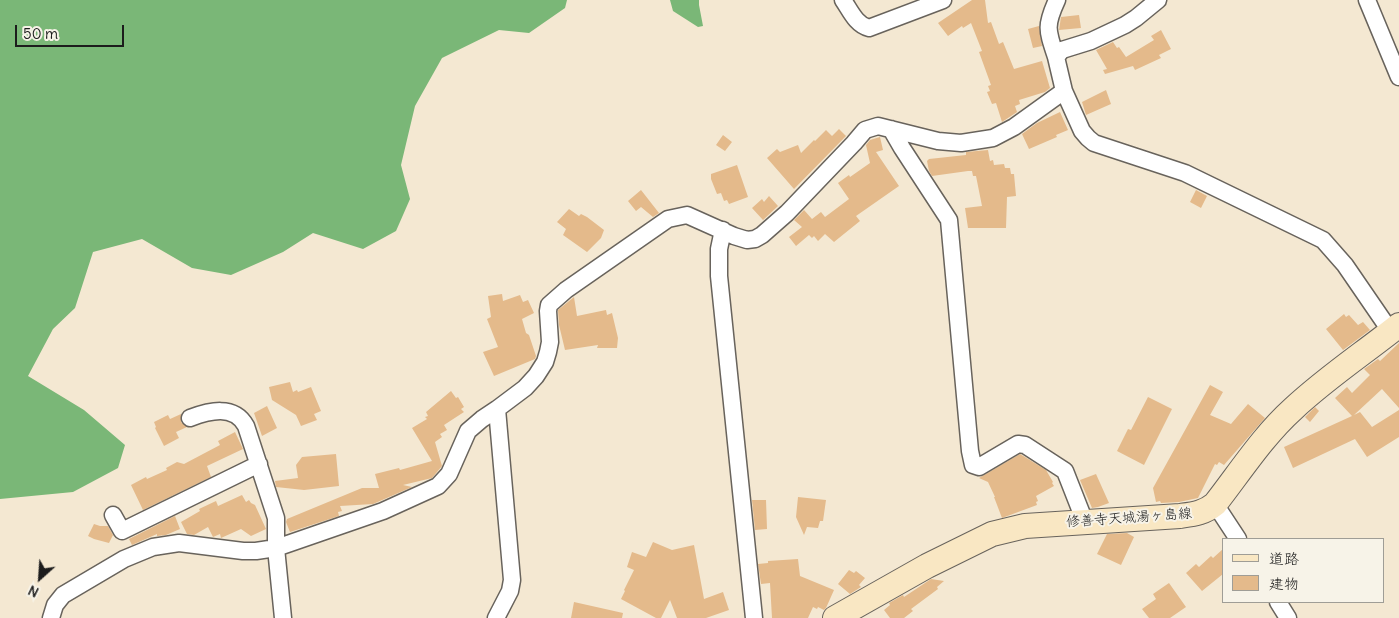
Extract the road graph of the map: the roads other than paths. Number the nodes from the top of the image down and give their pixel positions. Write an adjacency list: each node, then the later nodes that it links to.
1 (843, 0): 2 (street)
2 (943, 0)
3 (1057, 0): 6 (street)
4 (1158, 0): 6 (street)
5 (1367, 0): 7 (street)
6 (1056, 57): 8 (street)
7 (1399, 77)
8 (1064, 91): 9 (street); 11 (street)
9 (891, 129): 10 (street); 17 (street)
10 (723, 230): 12 (street); 24 (street)
11 (1395, 328): 15 (main road, 修善寺天城湯ヶ島線)
12 (497, 409): 19 (street); 23 (street)
13 (190, 418): 14 (street)
14 (259, 464): 16 (street); 19 (street)
15 (1215, 504): 17 (main road, 修善寺天城湯ヶ島線); 18 (street)
16 (113, 515)
17 (1085, 522): 25 (main road, 修善寺天城湯ヶ島線)
18 (1237, 538)
19 (276, 548): 21 (street); 22 (street)
20 (1279, 603): 26 (street)
21 (51, 618)
22 (283, 618)
23 (496, 618)
24 (754, 618)
25 (835, 618)
26 (1288, 618)

